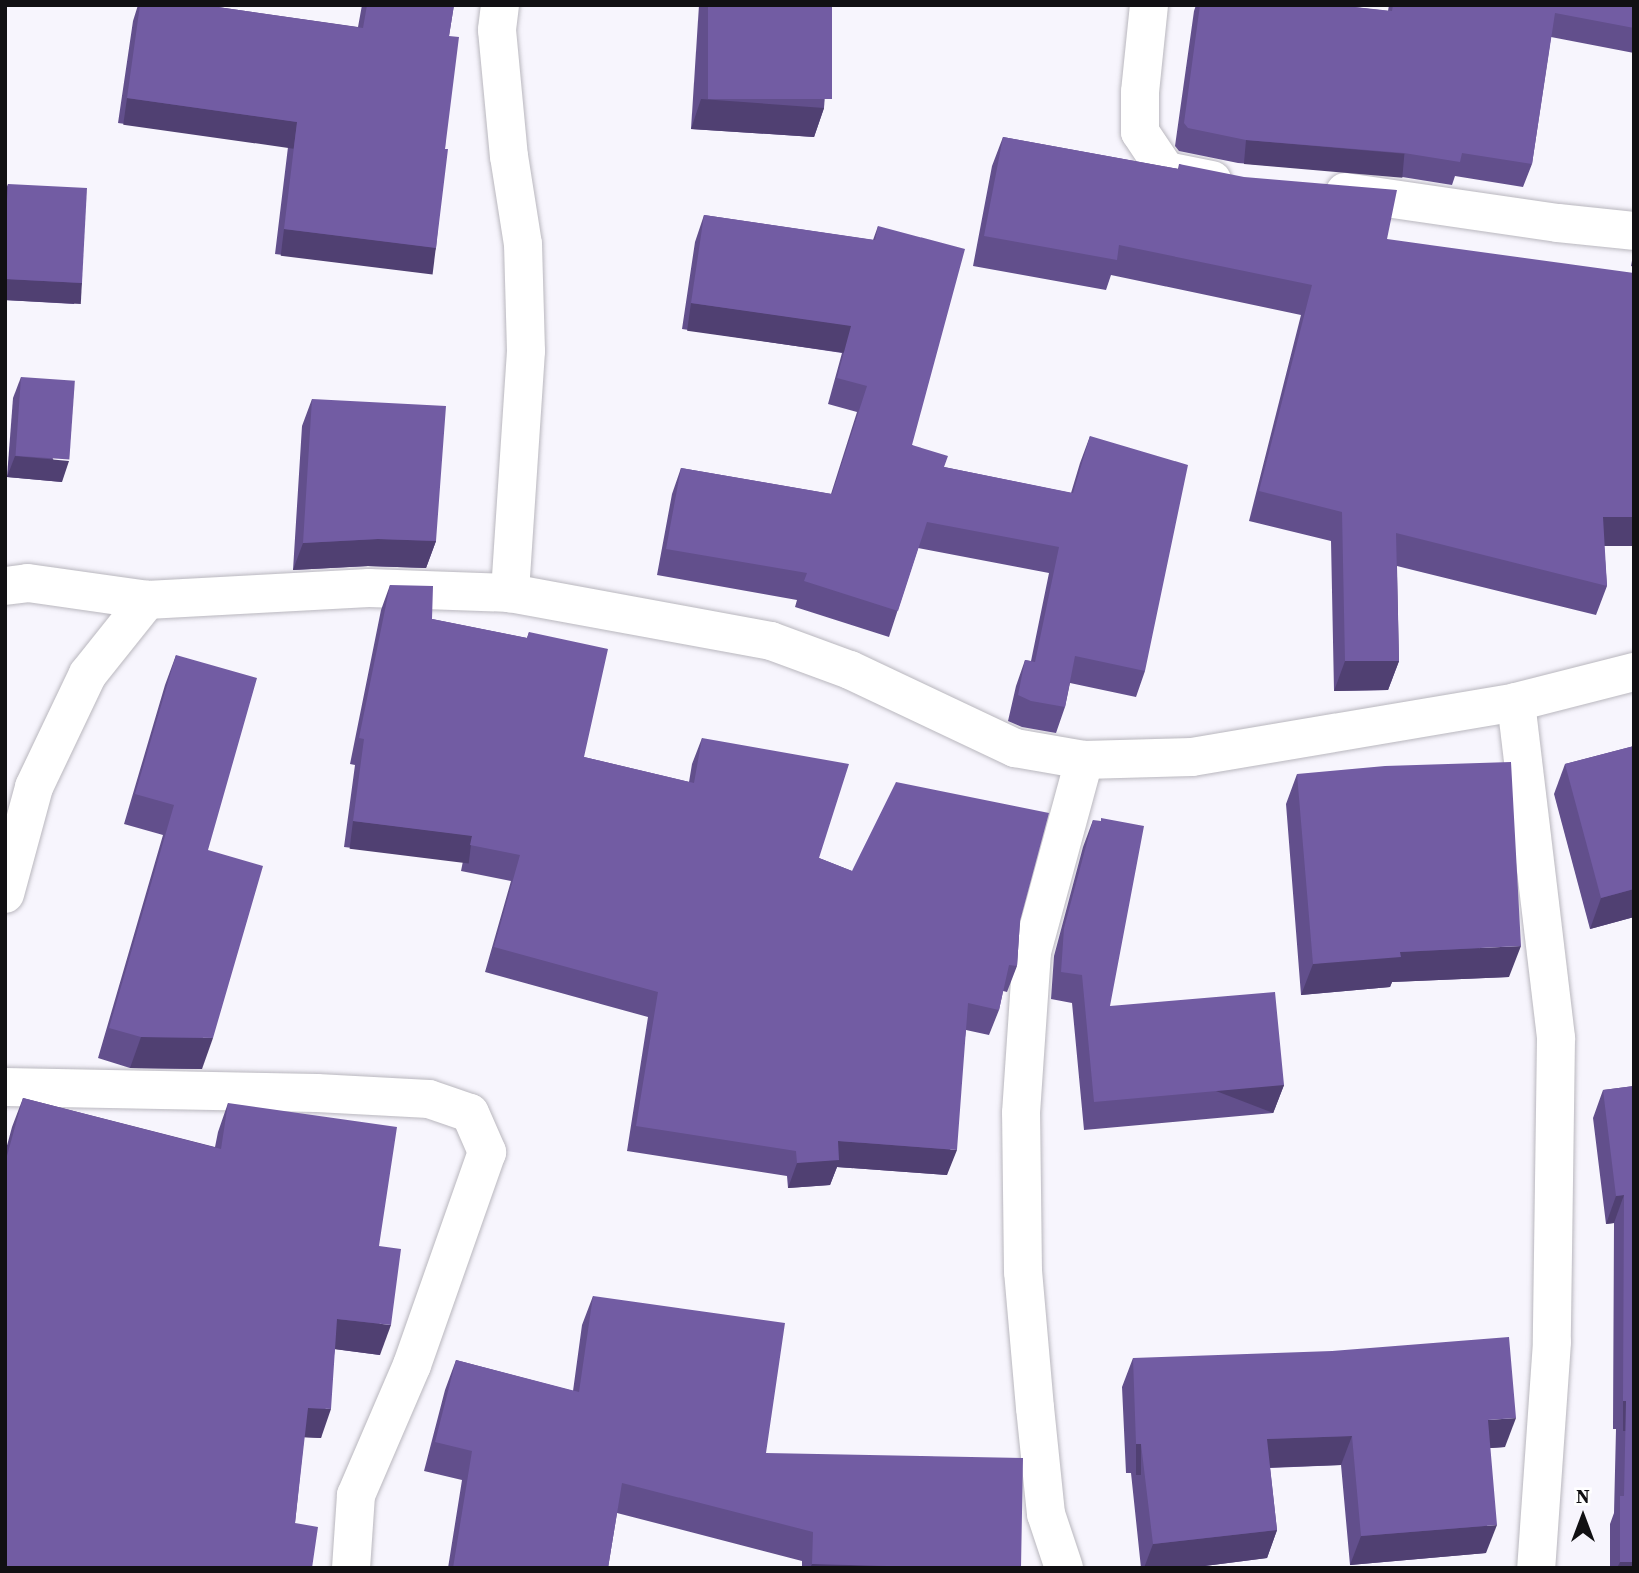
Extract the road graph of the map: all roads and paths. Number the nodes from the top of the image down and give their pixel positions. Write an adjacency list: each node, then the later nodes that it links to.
1 (500, 5): 7 (street)
2 (1149, 5): 3 (street)
3 (1249, 186)
4 (1316, 190): 5 (street)
5 (1634, 231)
6 (5, 586): 8 (street)
7 (510, 593): 8 (street); 11 (street)
8 (147, 600): 12 (street)
9 (1634, 672): 10 (street)
10 (1516, 702): 11 (street); 16 (street)
11 (1083, 760): 15 (street)
12 (5, 894)
13 (5, 1087): 14 (street)
14 (351, 1568)
15 (1064, 1568)
16 (1536, 1568)

